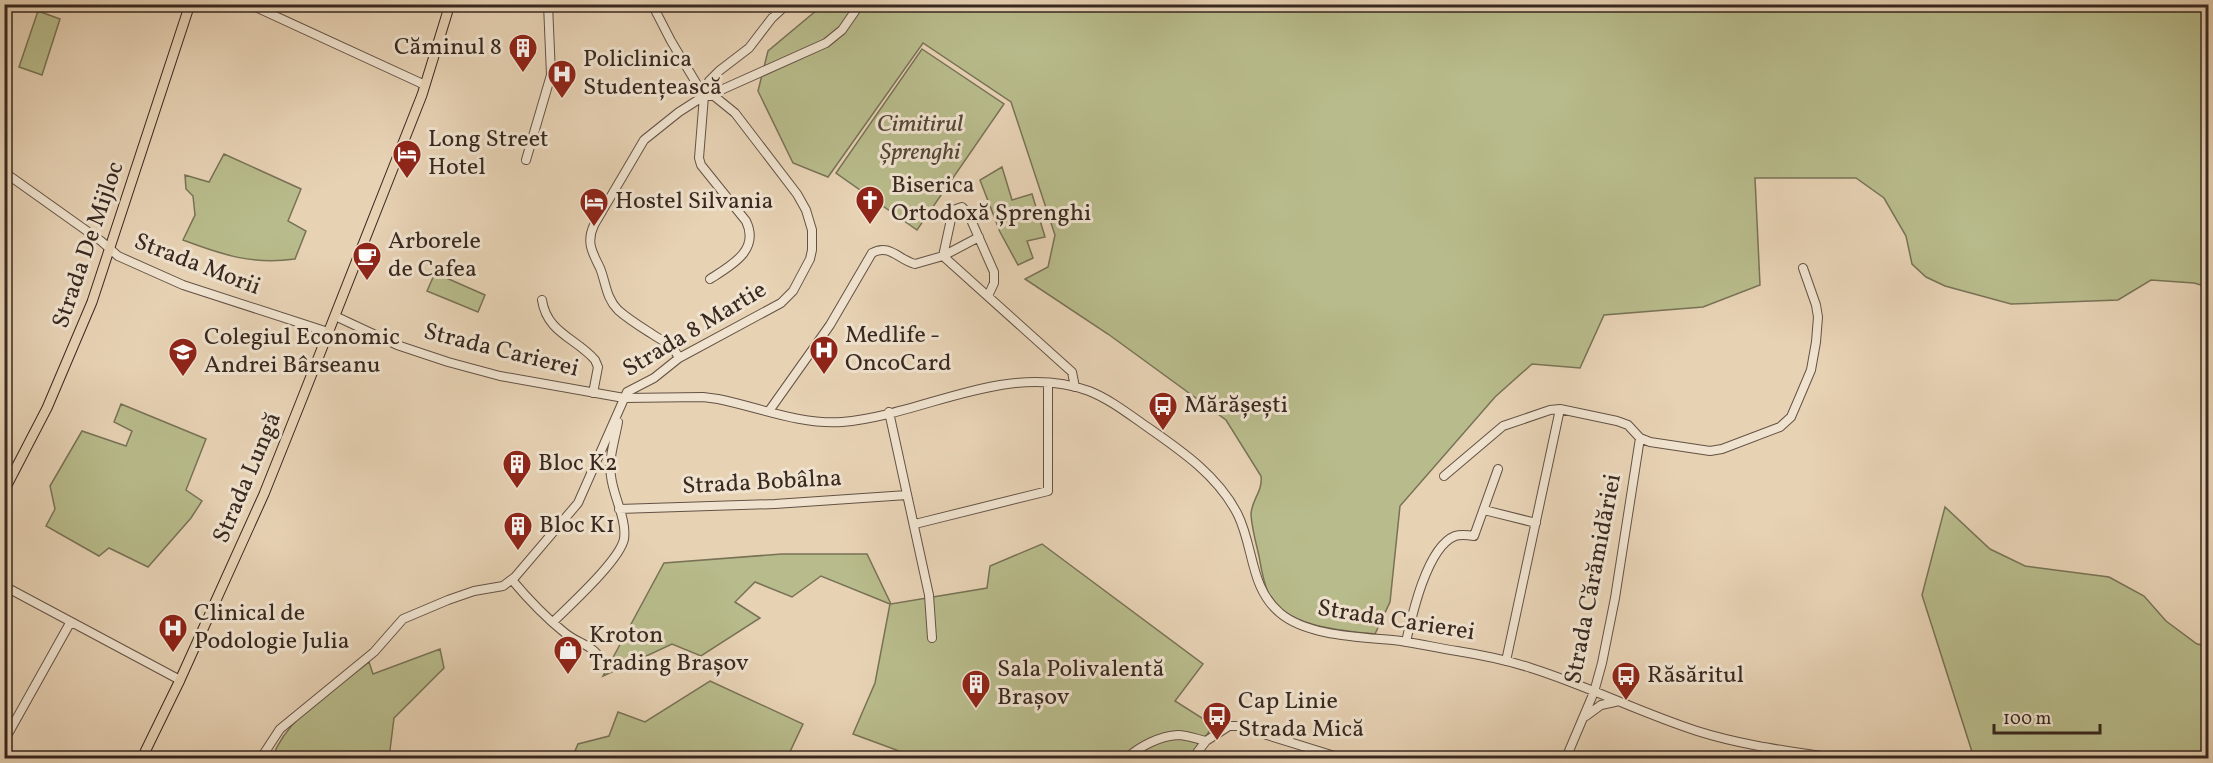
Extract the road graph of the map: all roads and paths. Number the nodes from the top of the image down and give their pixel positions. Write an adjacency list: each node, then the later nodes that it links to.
1 (190, 4): 16 (main road, Strada De Mijloc)
2 (249, 4): 10 (street)
3 (450, 4): 10 (main road, Strada Lungă)
4 (548, 4): 13 (street)
5 (652, 4): 11 (street)
6 (767, 4): 9 (street)
7 (787, 4): 9 (street)
8 (860, 4): 12 (street)
9 (777, 13): 11 (street)
10 (425, 85): 22 (main road, Strada Lungă)
11 (704, 96): 12 (street); 19 (street); 24 (street)
12 (714, 96): 24 (street, Strada 8 Martie)
13 (526, 160)
14 (6, 175): 16 (street, Strada Morii)
15 (979, 237): 17 (street); 17 (street); 20 (street)
16 (110, 249): 23 (street, Strada Morii); 36 (main road, Strada De Mijloc)
17 (943, 256): 20 (street); 31 (street)
18 (1803, 268): 33 (street)
19 (710, 279)
20 (988, 296): 26 (street)
21 (542, 300): 27 (street, Strada Carierei)
22 (335, 316): 23 (main road, Strada Lungă); 27 (street, Strada Carierei)
23 (328, 332): 50 (main road, Strada Lungă)
24 (679, 358): 28 (street, Strada 8 Martie)
25 (1048, 383): 26 (street, Strada Carierei); 32 (street, Strada Carierei); 41 (street)
26 (1075, 387): 47 (street, Strada Carierei)
27 (593, 393): 28 (street, Strada Carierei)
28 (624, 398): 30 (street); 31 (street, Strada Carierei)
29 (1560, 409): 33 (street); 35 (street); 40 (street)
30 (620, 410): 38 (street); 42 (street)
31 (769, 411): 32 (street, Strada Carierei)
32 (889, 412): 37 (street)
33 (1640, 438): 51 (street, Strada Cărămidăriei)
34 (1498, 469): 39 (street)
35 (1444, 476)
36 (5, 489)
37 (907, 495): 38 (street, Strada Bobâlna); 41 (street)
38 (619, 509): 44 (street)
39 (1484, 510): 40 (street); 47 (street)
40 (1536, 523): 48 (street)
41 (915, 524): 46 (street)
42 (512, 580): 44 (street); 58 (street)
43 (4, 586): 45 (street)
44 (553, 622): 49 (street)
45 (70, 623): 50 (street); 54 (street)
46 (932, 638)
47 (1406, 642): 48 (street, Strada Carierei)
48 (1506, 661): 51 (street, Strada Carierei)
49 (606, 668)
50 (180, 680): 57 (main road, Strada Lungă)
51 (1594, 692): 52 (street, Strada Carierei); 53 (street, Strada Cărămidăriei)
52 (1618, 702): 53 (street); 56 (street, Strada Carierei)
53 (1582, 719): 62 (street, Strada Cărămidăriei)
54 (4, 741)
55 (1206, 741): 59 (street); 60 (street); 61 (street)
56 (1784, 754): 63 (street, Strada Carierei)
57 (142, 759)
58 (261, 759)
59 (1127, 759)
60 (1193, 759)
61 (1341, 759)
62 (1566, 759)
63 (1834, 759)

